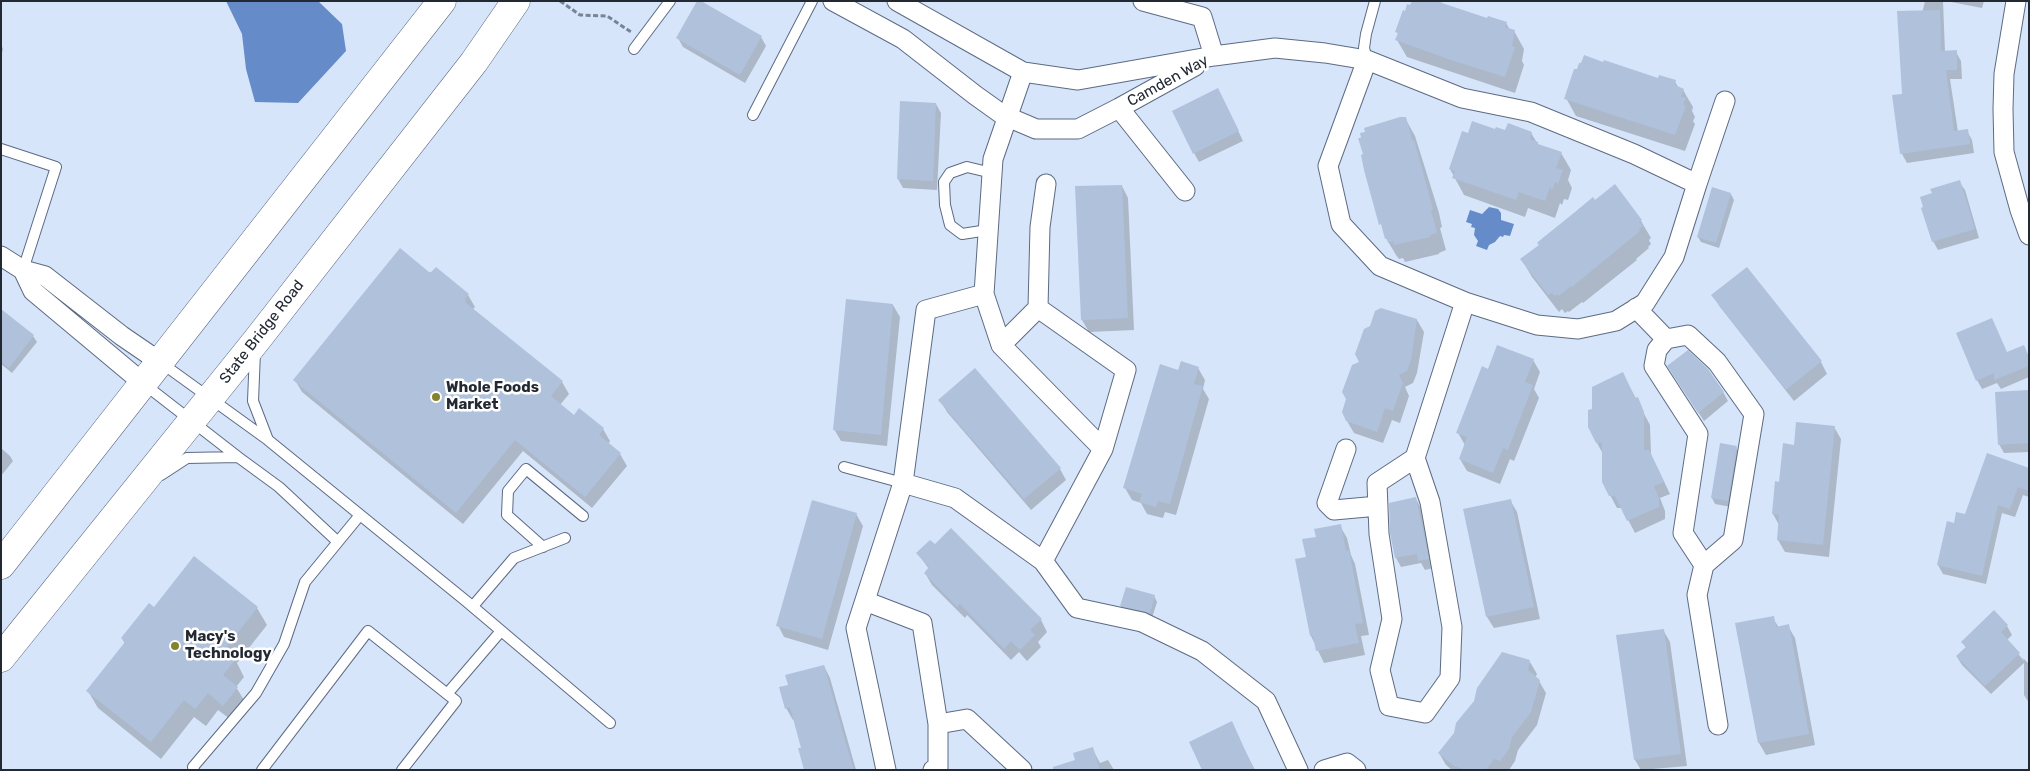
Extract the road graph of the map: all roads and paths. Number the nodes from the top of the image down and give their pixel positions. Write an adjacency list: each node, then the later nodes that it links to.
1 (442, 1): 36 (highway)
2 (516, 1): 34 (highway, State Bridge Road)
3 (560, 1): 11 (path)
4 (670, 1): 11 (lane)
5 (812, 1): 18 (lane)
6 (833, 1): 19 (street, Camden Way)
7 (897, 1): 15 (street, Camden Way)
8 (1143, 1): 13 (street)
9 (1376, 1): 14 (lane)
10 (2016, 1): 26 (street)
11 (642, 39): 12 (lane)
12 (634, 49)
13 (1214, 56): 14 (street); 15 (street, Camden Way); 17 (street, Camden Way)
14 (1367, 60): 23 (street); 30 (street)
15 (1023, 72): 19 (street)
16 (1725, 100): 23 (street)
17 (1119, 108): 19 (street, Camden Way); 24 (street)
18 (753, 115)
19 (1008, 117): 21 (street)
20 (1, 149): 28 (lane)
21 (992, 173): 25 (street); 25 (lane)
22 (1046, 184): 31 (street)
23 (1697, 184): 32 (street)
24 (1184, 191)
25 (988, 230): 29 (street)
26 (2029, 236)
27 (1, 256): 28 (street)
28 (23, 270): 36 (street); 37 (street)
29 (984, 294): 35 (street); 46 (street)
30 (1465, 302): 32 (street); 44 (street)
31 (1038, 308): 35 (street); 41 (street)
32 (1636, 308): 33 (street)
33 (1666, 339): 56 (street); 56 (street)
34 (256, 341): 38 (highway, State Bridge Road); 40 (lane)
35 (1001, 345): 41 (street)
36 (160, 362): 37 (highway); 38 (lane)
37 (143, 383): 39 (lane); 55 (highway)
38 (210, 398): 39 (highway, State Bridge Road); 40 (lane)
39 (192, 422): 43 (lane); 47 (highway, State Bridge Road)
40 (268, 440): 49 (lane)
41 (1103, 449): 54 (street)
42 (1346, 449): 48 (street)
43 (238, 458): 47 (lane); 52 (lane)
44 (1415, 458): 48 (street); 48 (street)
45 (844, 468): 46 (lane)
46 (903, 483): 54 (street); 57 (street)
47 (136, 490): 60 (highway, State Bridge Road)
48 (1378, 506)
49 (360, 515): 52 (lane); 58 (lane)
50 (583, 516): 53 (lane)
51 (565, 538): 53 (lane)
52 (338, 542): 66 (lane)
53 (543, 547): 58 (lane)
54 (1042, 561): 71 (street)
55 (1, 565)
56 (1704, 565): 64 (street)
57 (865, 601): 63 (street); 69 (street)
58 (473, 606): 59 (lane)
59 (502, 631): 61 (lane); 62 (lane)
60 (1, 658)
61 (447, 694): 67 (lane); 68 (lane)
62 (610, 723)
63 (938, 724): 65 (street); 70 (street)
64 (1718, 725)
65 (937, 769)
66 (194, 770)
67 (262, 770)
68 (402, 770)
69 (886, 770)
70 (1022, 770)
71 (1298, 770)
72 (1324, 770): 73 (street)
73 (1356, 770)

